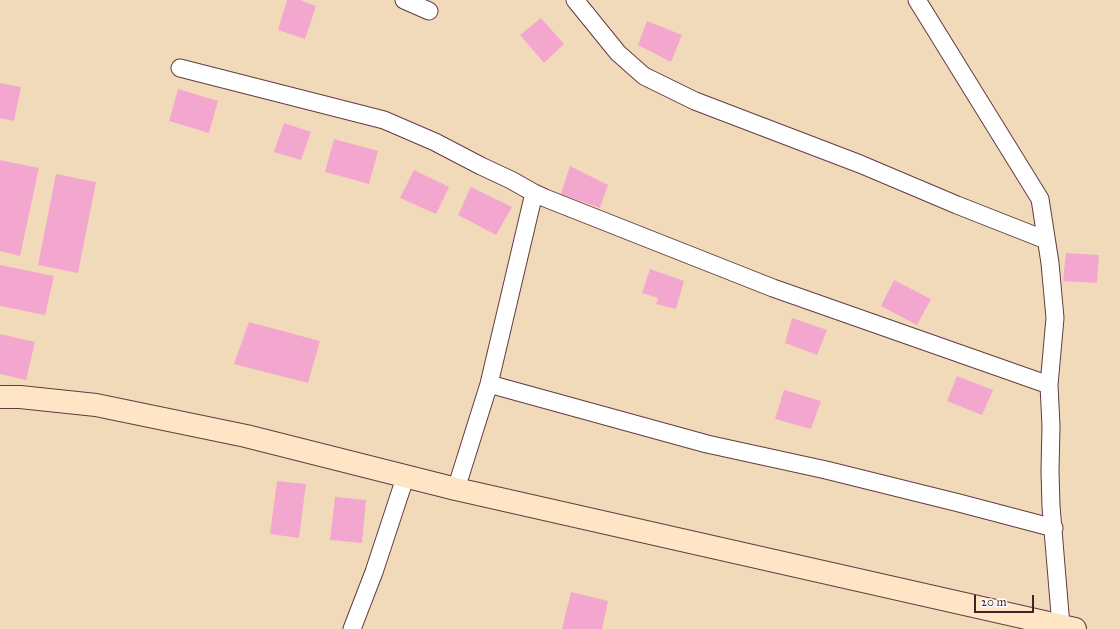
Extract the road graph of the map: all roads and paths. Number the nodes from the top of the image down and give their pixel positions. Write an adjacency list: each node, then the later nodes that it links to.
1 (404, 0): 4 (street)
2 (575, 0): 7 (street)
3 (917, 0): 7 (street)
4 (429, 11)
5 (180, 68): 6 (street)
6 (534, 193): 8 (street); 9 (street)
7 (1046, 240): 9 (street)
8 (489, 384): 12 (street); 13 (street)
9 (1049, 385): 13 (street)
10 (0, 397): 11 (main road)
11 (405, 478): 12 (main road); 15 (street)
12 (456, 489): 14 (main road)
13 (1054, 528): 14 (street)
14 (1068, 628)
15 (352, 629)

